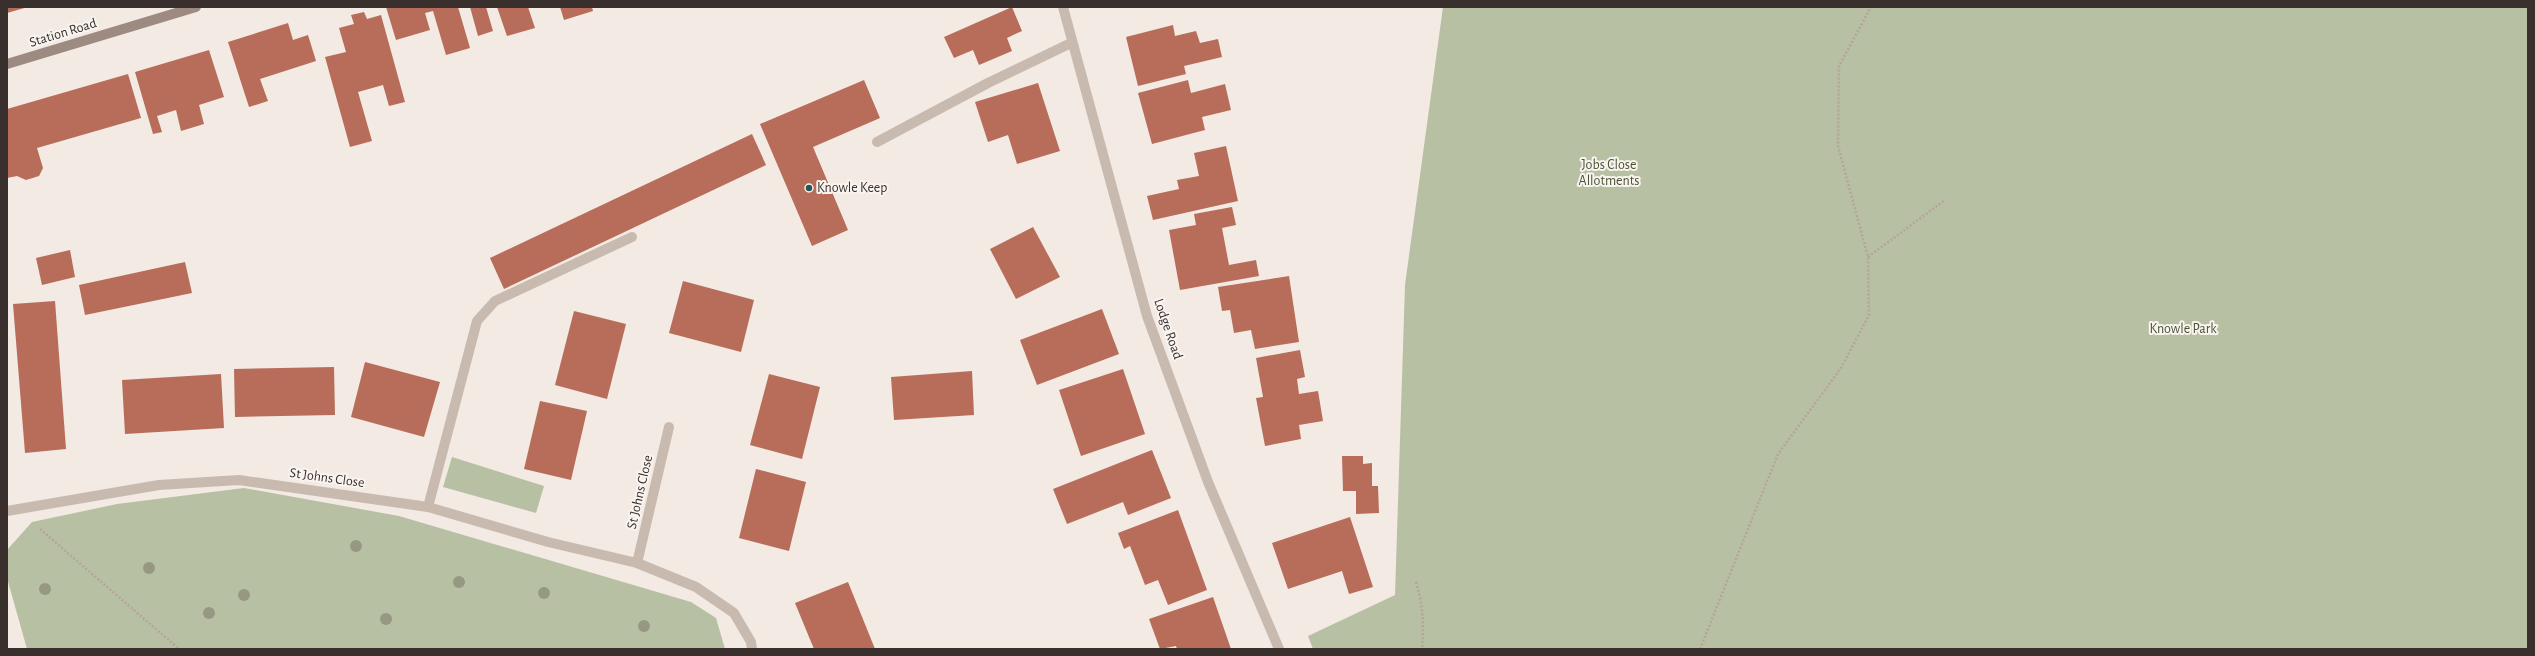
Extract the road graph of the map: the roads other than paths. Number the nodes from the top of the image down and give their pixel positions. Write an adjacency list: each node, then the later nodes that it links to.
1 (196, 7): 4 (main road, Station Road)
2 (1063, 7): 3 (street, Lodge Road)
3 (1071, 43): 5 (street); 12 (street, Lodge Road)
4 (7, 64)
5 (877, 142)
6 (632, 237): 8 (street)
7 (669, 427): 10 (street, St Johns Close)
8 (428, 507): 9 (street, St Johns Close); 10 (street, St Johns Close)
9 (9, 510)
10 (637, 563): 11 (street, St Johns Close)
11 (752, 649)
12 (1279, 649)

